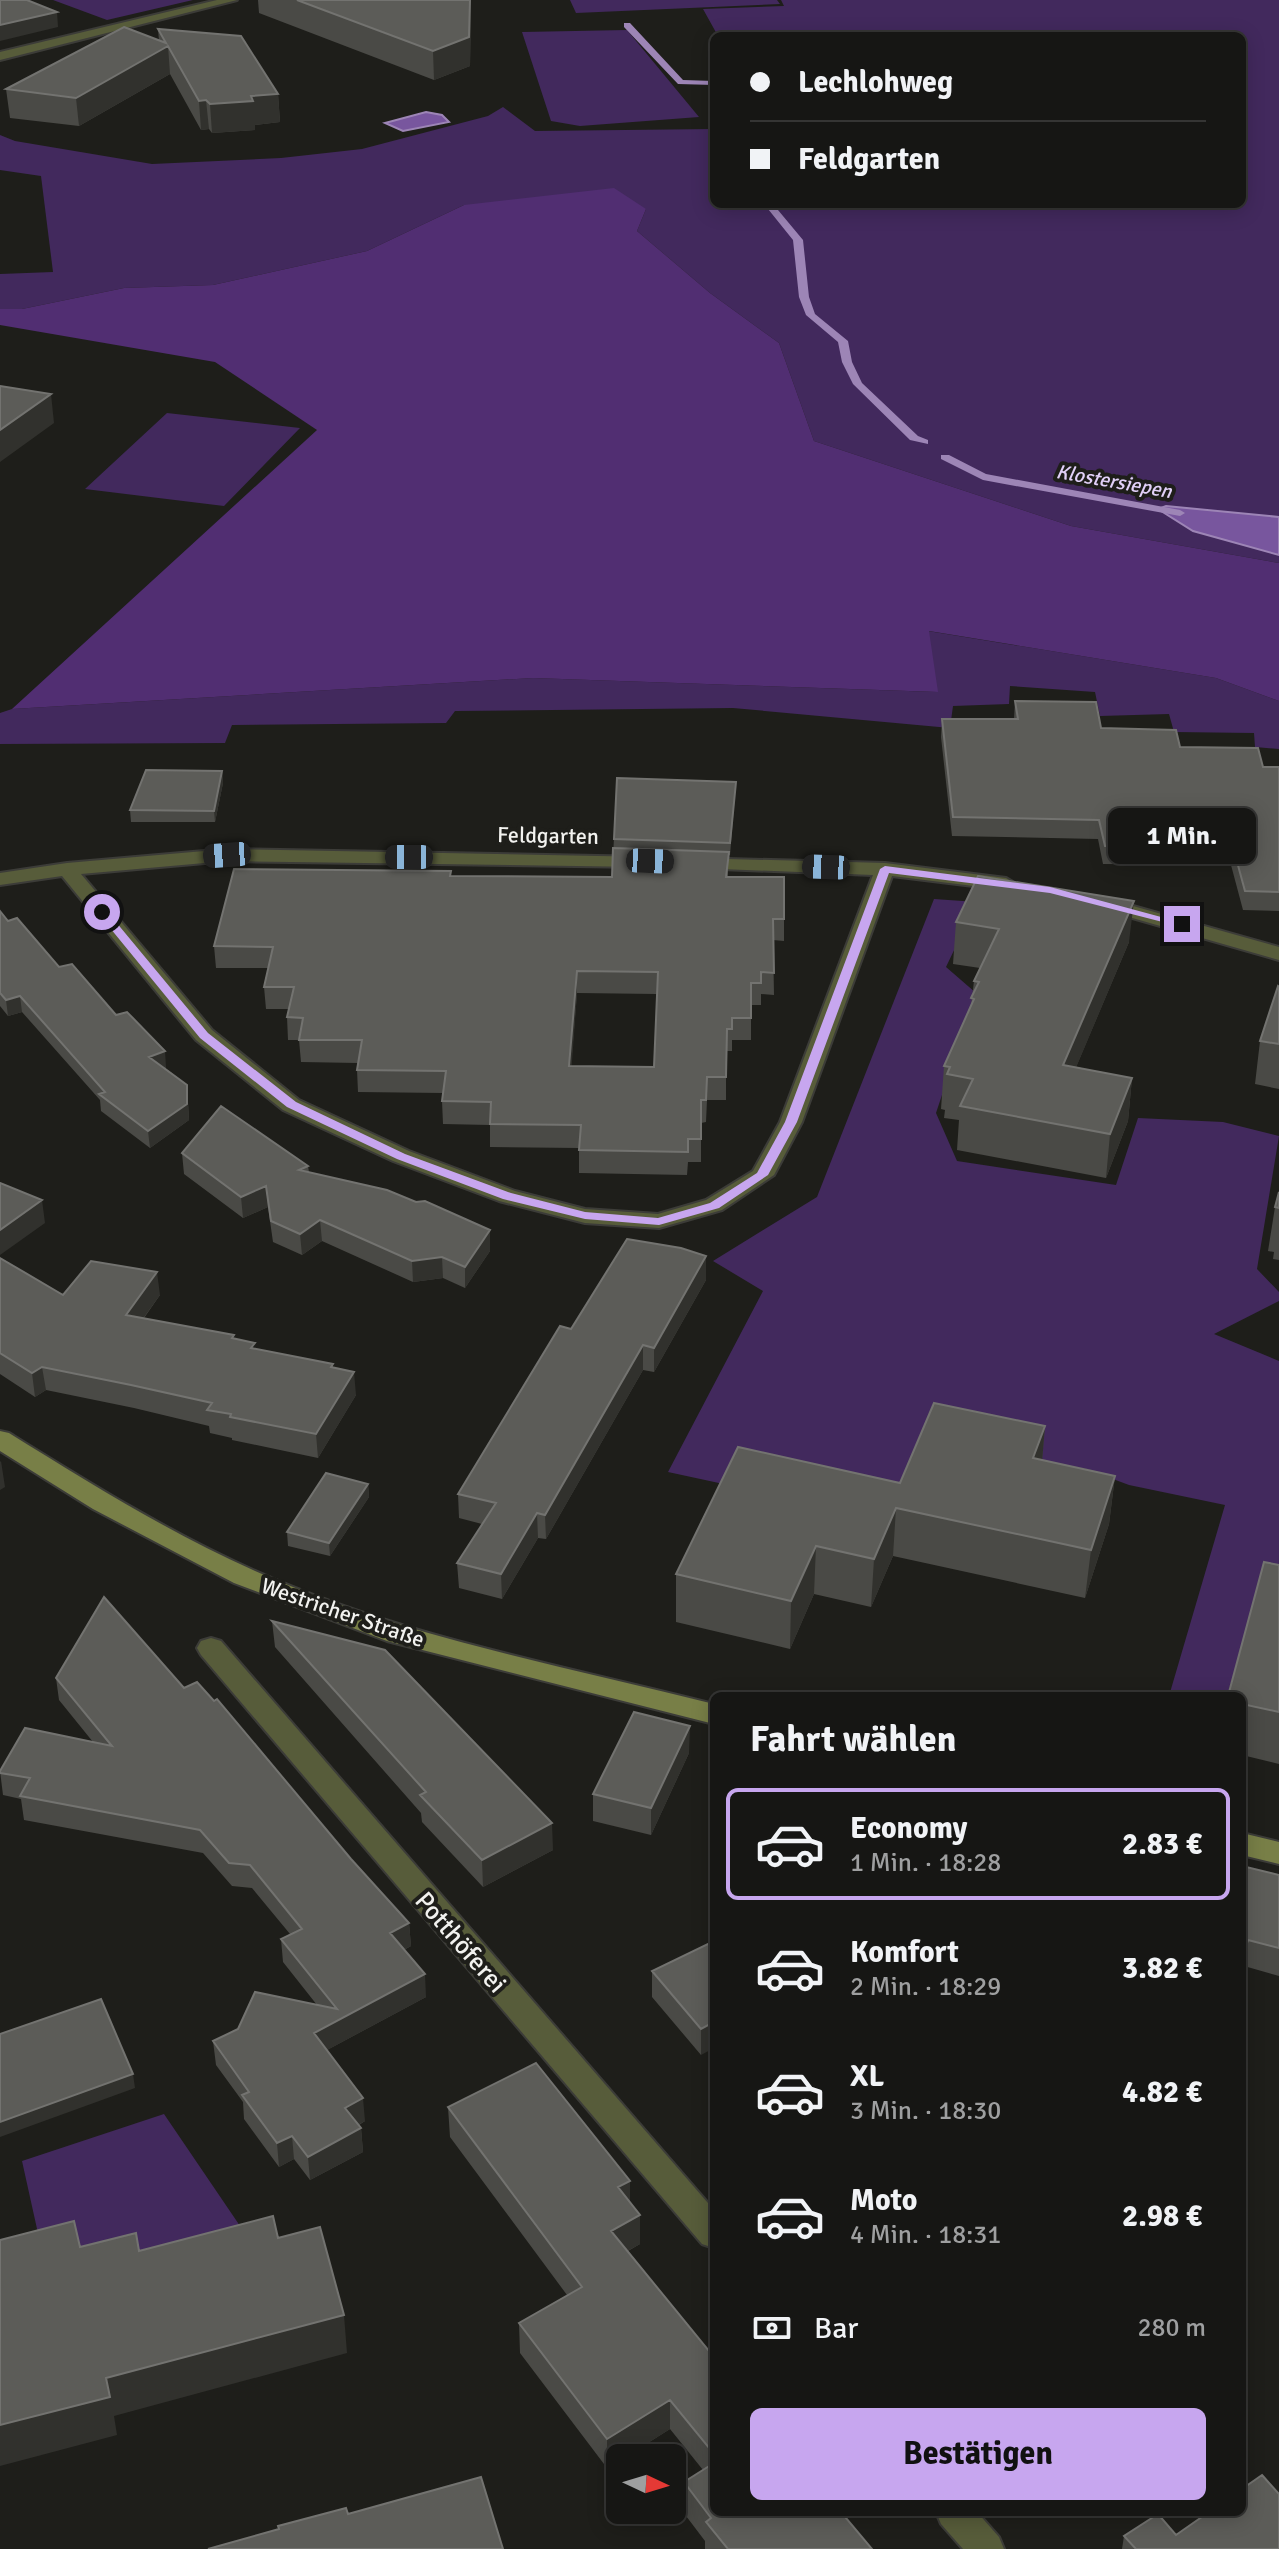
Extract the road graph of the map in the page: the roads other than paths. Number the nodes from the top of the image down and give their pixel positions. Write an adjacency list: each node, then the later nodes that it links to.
1 (231, 0): 2 (street)
2 (0, 56)
3 (67, 869): 4 (street, Feldgarten); 4 (street); 5 (street, Feldgarten)
4 (885, 869): 6 (street, Feldgarten)
5 (0, 879)
6 (1020, 886)
7 (1078, 897): 8 (street)
8 (1279, 954)
9 (0, 1439): 11 (street, Westricher Straße)
10 (211, 1648): 14 (street, Potthöferei)
11 (710, 1713)
12 (1246, 1845): 13 (street)
13 (1279, 1853)
14 (710, 2229)
15 (957, 2516): 16 (street)
16 (986, 2549)

